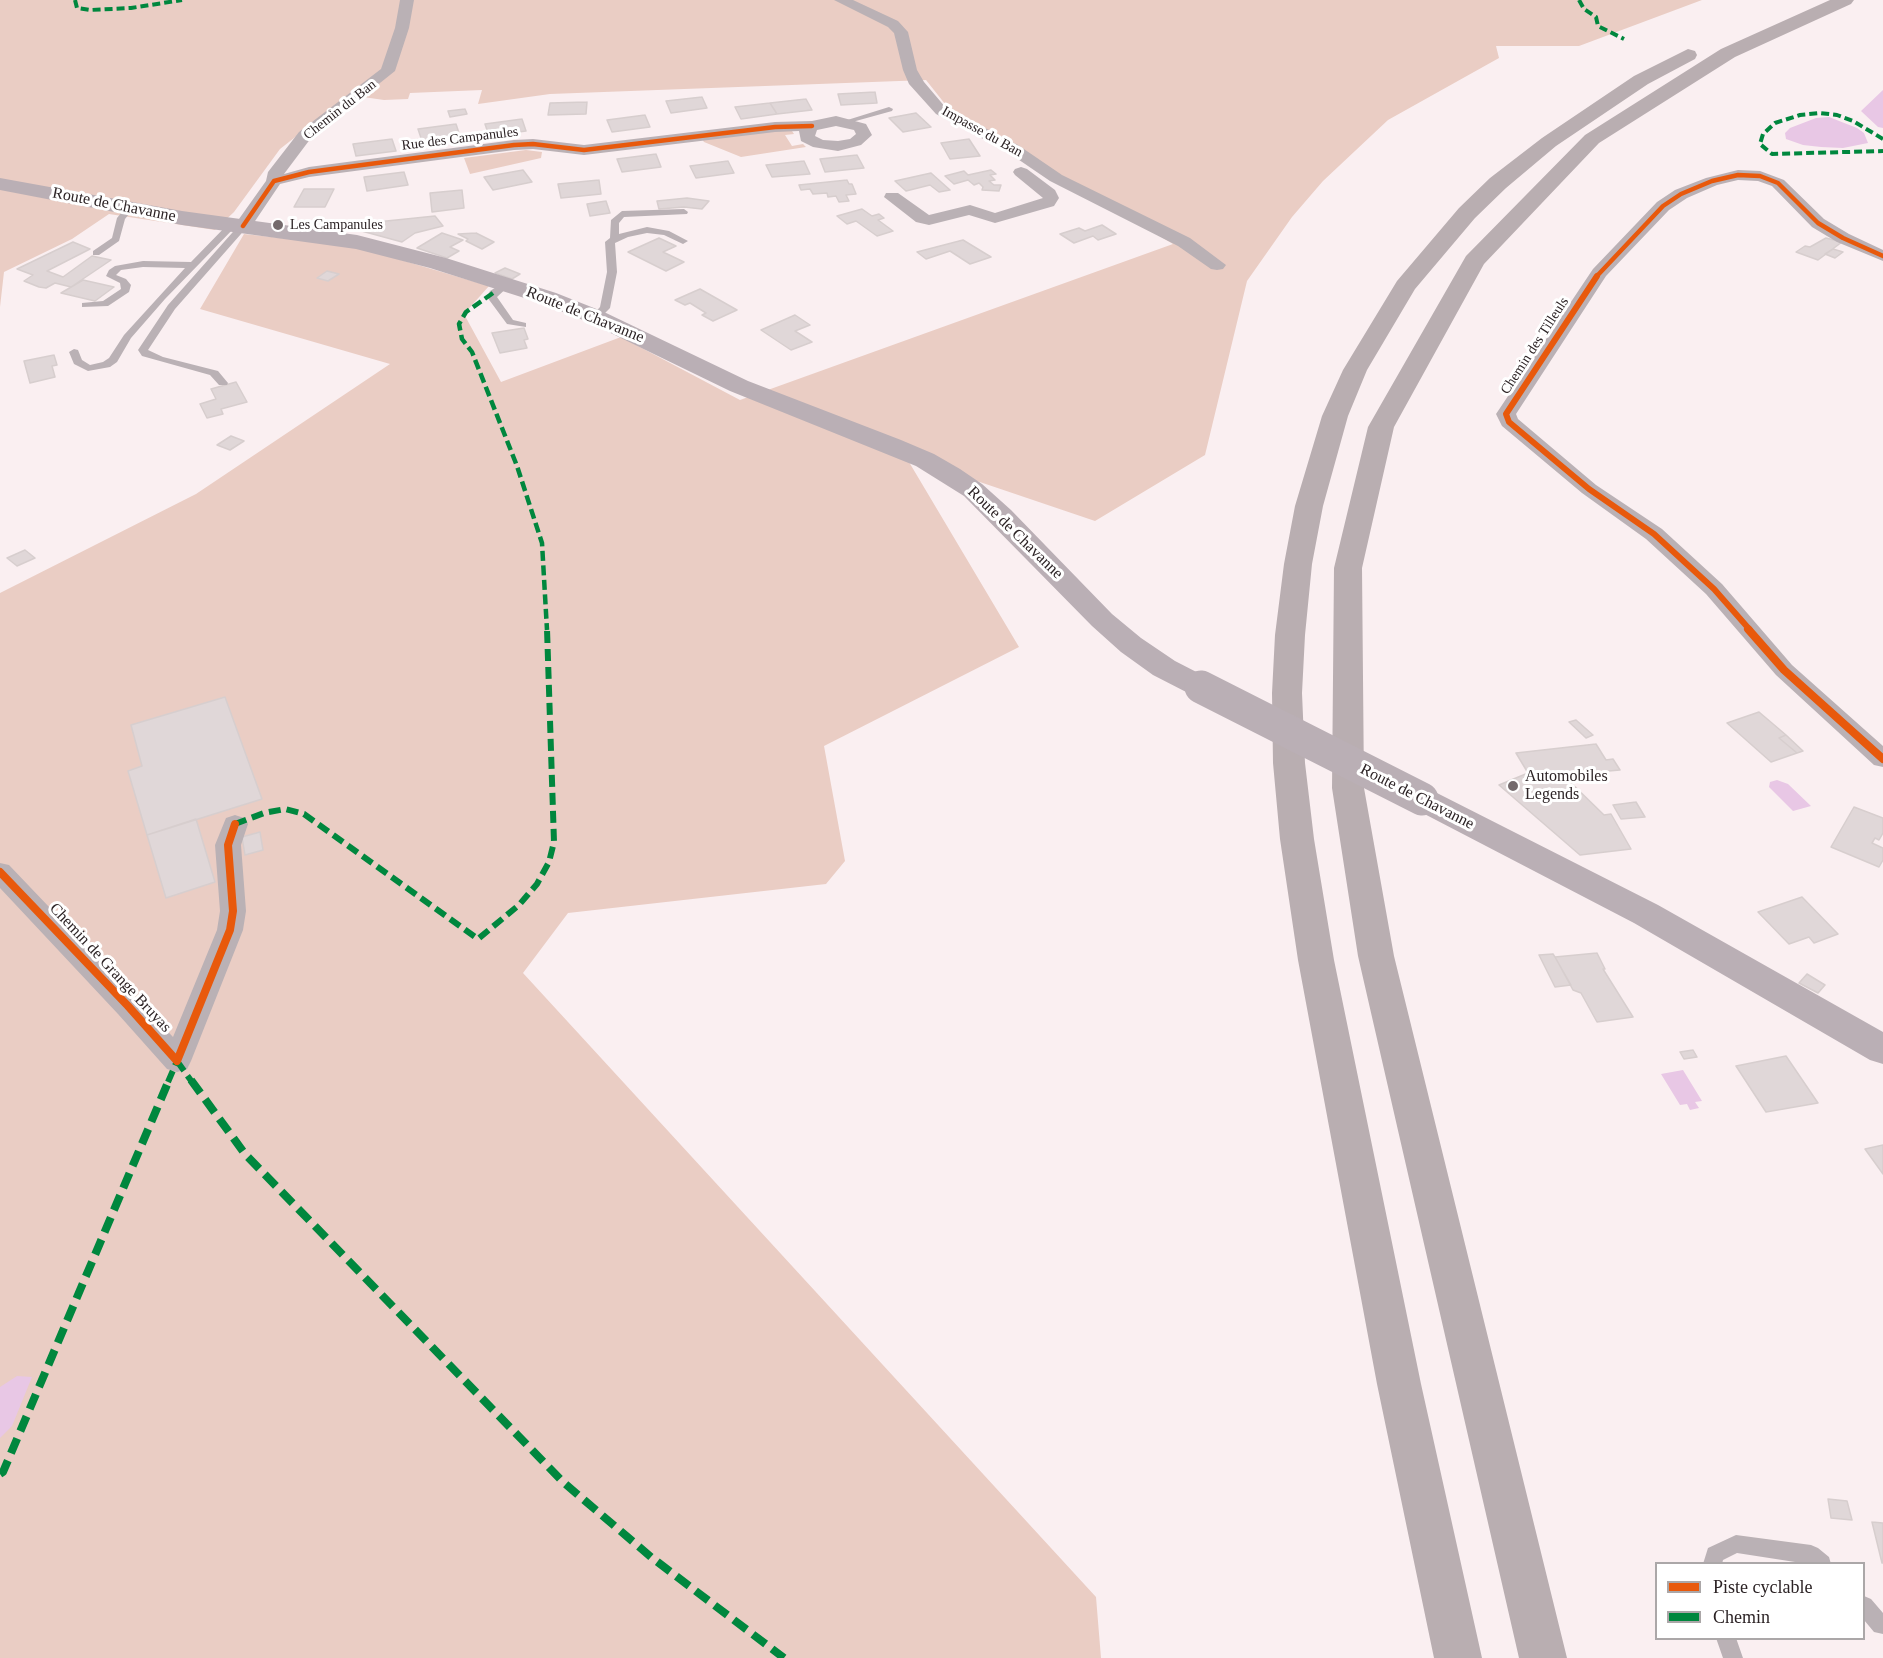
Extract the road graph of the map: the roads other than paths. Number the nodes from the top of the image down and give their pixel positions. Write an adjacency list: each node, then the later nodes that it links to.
1 (407, 0): 9 (street, Chemin du Ban)
2 (841, 0): 8 (street, Impasse du Ban)
3 (1800, 0): 36 (highway)
4 (1845, 0): 37 (highway)
5 (889, 109): 6 (lane)
6 (845, 122): 7 (street, Rue des Campanules); 7 (street)
7 (812, 126): 9 (street, Rue des Campanules)
8 (1035, 162): 11 (street, Impasse du Ban); 20 (street, Impasse du Ban)
9 (274, 181): 14 (street)
10 (0, 184): 12 (main road, Route de Chavanne)
11 (892, 197)
12 (129, 209): 14 (main road, Route de Chavanne); 17 (lane)
13 (684, 212): 15 (lane)
14 (237, 226): 19 (lane); 21 (main road, Route de Chavanne); 26 (lane)
15 (615, 239): 16 (lane); 23 (lane)
16 (683, 241)
17 (96, 253)
18 (1883, 256): 27 (street, Chemin des Tilleuls)
19 (192, 265): 22 (lane); 25 (lane)
20 (1217, 265)
21 (506, 284): 23 (main road, Route de Chavanne); 24 (lane)
22 (85, 305)
23 (597, 316): 30 (main road, Route de Chavanne, bridge)
24 (523, 325)
25 (74, 352)
26 (222, 383)
27 (1883, 759)
28 (235, 824): 29 (street, Chemin de Grange Bruyas)
29 (0, 872)
30 (1883, 1050)
31 (1712, 1562): 32 (lane)
32 (1821, 1562)
33 (1865, 1608): 34 (lane)
34 (1881, 1625)
35 (1727, 1640): 38 (lane)
36 (1458, 1658)
37 (1543, 1658)
38 (1732, 1658)

